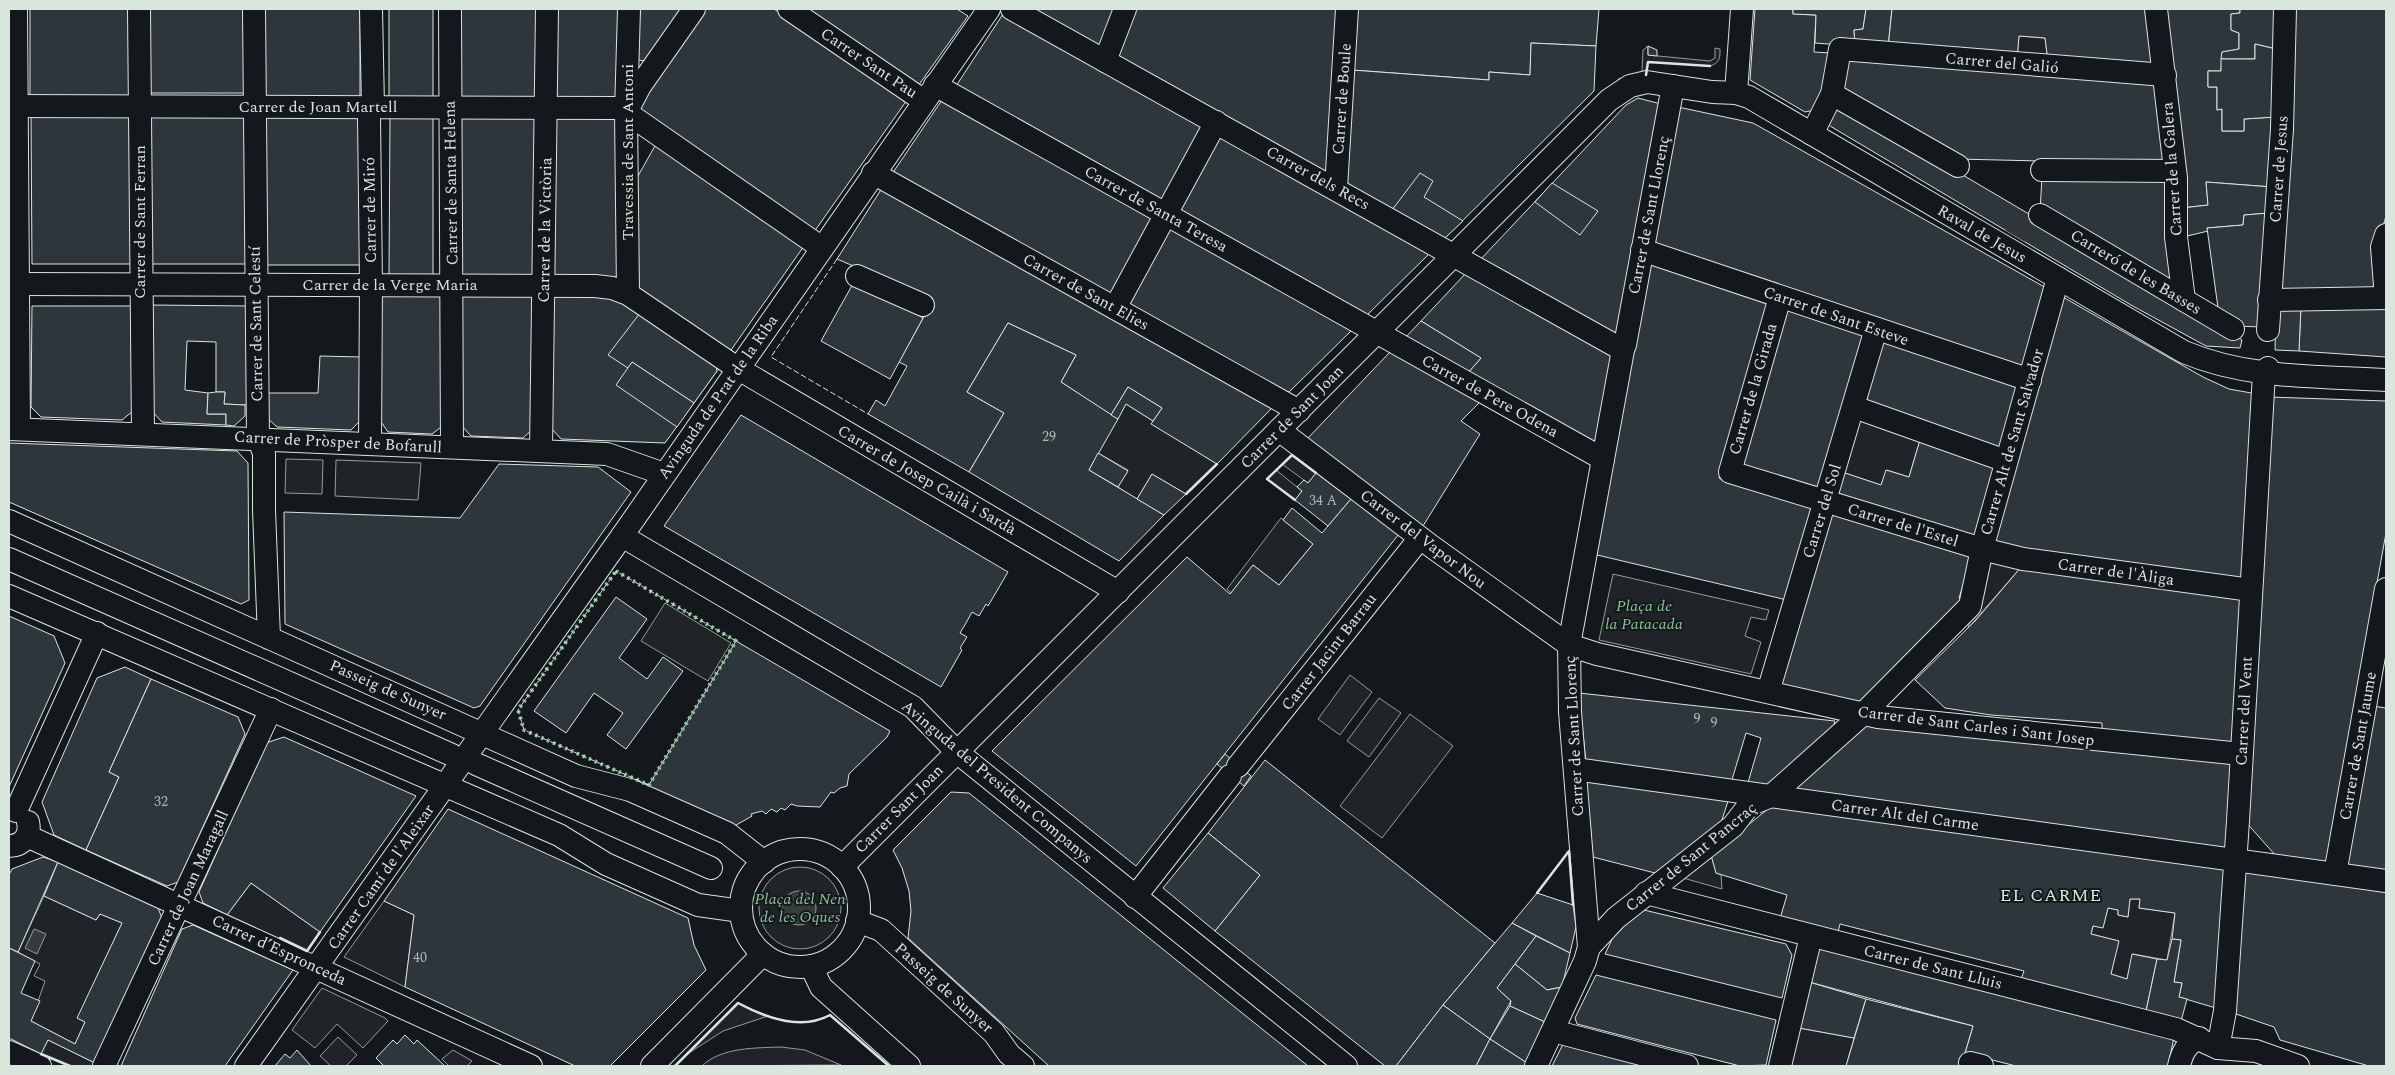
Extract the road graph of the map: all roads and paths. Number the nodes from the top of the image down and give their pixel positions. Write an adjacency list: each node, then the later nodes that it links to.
1 (16, 9): 24 (street)
2 (139, 9): 25 (street, Carrer de Sant Ferran)
3 (254, 9): 26 (street, Carrer de Sant Celestí)
4 (371, 9): 27 (street, Carrer de Miró)
5 (450, 9): 28 (street, Carrer de Santa Helena)
6 (547, 9): 29 (street, Carrer de la Victòria)
7 (629, 9): 30 (street, Travessia de Sant Antoni)
8 (694, 9): 30 (street)
9 (789, 9): 21 (street, Carrer Sant Pau)
10 (988, 9): 21 (street, Avinguda de Prat de la Riba)
11 (1012, 9): 17 (street, Carrer dels Recs)
12 (1125, 9): 17 (street)
13 (1347, 9): 37 (street, Carrer de Boule)
14 (1742, 9): 22 (street)
15 (2156, 9): 18 (street, Carrer de la Galera)
16 (2285, 9): 56 (street, Carrer de Jesus)
17 (1105, 61): 31 (street, Carrer dels Recs)
18 (2165, 75): 23 (street, Carrer del Galió); 35 (street, Carrer de la Galera)
19 (1630, 86): 20 (street, Raval de Jesus); 43 (street, Carrer de Sant Joan)
20 (1673, 86): 22 (street, Raval de Jesus); 42 (street, Carrer de Sant Llorenç)
21 (930, 93): 36 (street, Avinguda de Prat de la Riba); 38 (street, Carrer de Santa Teresa)
22 (1736, 93): 32 (street, Raval de Jesus)
23 (1832, 94): 32 (street); 33 (street)
24 (12, 106): 25 (street, Carrer de Joan Martell); 46 (street)
25 (140, 107): 26 (street, Carrer de Joan Martell); 47 (street, Carrer de Sant Ferran)
26 (254, 107): 27 (street, Carrer de Joan Martell); 48 (street, Carrer de Sant Celestí)
27 (372, 107): 28 (street, Carrer de Joan Martell); 49 (street, Carrer de Miró)
28 (450, 108): 29 (street, Carrer de Joan Martell); 50 (street, Carrer de Santa Helena)
29 (546, 108): 30 (street, Carrer de Joan Martell); 51 (street, Carrer de la Victòria)
30 (626, 112): 41 (street); 52 (street, Travessia de Sant Antoni)
31 (1216, 122): 37 (street, Carrer dels Recs); 38 (street)
32 (1812, 134): 45 (street, Raval de Jesus)
33 (1958, 166)
34 (2042, 170): 35 (street)
35 (2174, 171): 55 (street, Carrer de la Galera)
36 (874, 173): 41 (street, Avinguda de Prat de la Riba); 58 (street, Carrer de Sant Elies)
37 (1336, 188): 43 (street, Carrer dels Recs)
38 (1166, 214): 58 (street); 62 (street, Carrer de Santa Teresa)
39 (2040, 215): 55 (street, Carreró de les Basses)
40 (2386, 235): 54 (street)
41 (822, 248): 64 (street, Avinguda de Prat de la Riba)
42 (1642, 250): 53 (street, Carrer de Sant Esteve); 63 (street, Carrer de Sant Llorenç)
43 (1455, 254): 62 (street, Carrer de Sant Joan); 63 (street, Carrer dels Recs)
44 (857, 276): 57 (street)
45 (2058, 278): 65 (street, Raval de Jesus); 66 (street, Carrer Alt de Sant Salvador)
46 (19, 284): 47 (street, Carrer de la Verge Maria); 70 (street)
47 (140, 284): 48 (street, Carrer de la Verge Maria); 72 (street, Carrer de Sant Ferran)
48 (256, 284): 49 (street, Carrer de la Verge Maria); 73 (street, Carrer de Sant Celestí)
49 (371, 285): 50 (street, Carrer de la Verge Maria); 74 (street, Carrer de Miró)
50 (452, 285): 51 (street, Carrer de la Verge Maria); 75 (street, Carrer de Santa Helena)
51 (544, 286): 52 (street, Carrer de la Verge Maria); 76 (street, Carrer de la Victòria)
52 (628, 294): 64 (street, Carrer de la Verge Maria)
53 (1780, 297): 60 (street, Carrer de Sant Esteve); 80 (street, Carrer de la Girada)
54 (2386, 298): 56 (street)
55 (2184, 300): 59 (street, Carreró de les Basses)
56 (2269, 300): 61 (street, Carrer de Jesus)
57 (923, 305)
58 (1115, 308): 69 (street, Carrer de Sant Elies)
59 (2233, 329)
60 (1876, 330): 66 (street, Carrer de Sant Esteve); 68 (street, Carrer del Sol)
61 (2268, 330)
62 (1377, 333): 69 (street, Carrer de Sant Joan); 77 (street, Carrer de Pere Odena)
63 (1624, 347): 77 (street, Carrer de Sant Llorenç)
64 (737, 368): 79 (street, Avinguda de Prat de la Riba); 88 (street, Carrer de Josep Cailà i Sardà)
65 (2266, 370): 67 (street, Raval de Jesus); 87 (street, Carrer del Vent)
66 (2030, 380): 78 (street, Carrer Alt de Sant Salvador)
67 (2386, 380)
68 (1854, 407): 78 (street); 80 (street, Carrer del Sol)
69 (1299, 411): 71 (street, Carrer de Sant Joan)
70 (14, 429): 72 (street, Carrer de Pròsper de Bofarull)
71 (1279, 430): 83 (street, Carrer del Vapor Nou); 88 (street, Carrer de Sant Joan)
72 (143, 434): 73 (street, Carrer de Pròsper de Bofarull)
73 (258, 438): 74 (street, Carrer de Pròsper de Bofarull); 92 (street, Carrer de Sant Celestí)
74 (370, 443): 75 (street, Carrer de Pròsper de Bofarull)
75 (452, 447): 76 (street, Carrer de Pròsper de Bofarull)
76 (541, 451): 79 (street, Carrer de Pròsper de Bofarull)
77 (1603, 459): 93 (street, Carrer de Sant Llorenç)
78 (2006, 461): 84 (street, Carrer Alt de Sant Salvador)
79 (664, 474): 82 (street, Avinguda de Prat de la Riba)
80 (1824, 502): 84 (street, Carrer de l'Estel); 94 (street, Carrer del Sol)
81 (9, 522): 92 (street, Passeig de Sunyer)
82 (622, 536): 97 (street, Avinguda de Prat de la Riba); 98 (street, Avinguda del President Companys)
83 (1420, 538): 93 (street, Carrer del Vapor Nou); 114 (street, Carrer Jacint Barrau)
84 (1982, 549): 87 (street, Carrer de l'Àliga); 90 (street, Carrer Alt de Sant Salvador)
85 (9, 559): 100 (street, Passeig de Sunyer)
86 (2386, 589): 111 (street, Carrer de Sant Jaume)
87 (2251, 590): 99 (street, Carrer del Vent)
88 (1118, 592): 98 (street, Carrer de Sant Joan)
89 (9, 596): 91 (street)
90 (1970, 606): 96 (street, Carrer de Sant Pancraç)
91 (97, 634): 95 (street); 105 (street)
92 (269, 638): 97 (street, Passeig de Sunyer)
93 (1569, 645): 94 (street, Carrer de Sant Carles i Sant Josep); 102 (street, Carrer de Sant Llorenç)
94 (1768, 692): 96 (street, Carrer de Sant Carles i Sant Josep)
95 (271, 709): 103 (street); 115 (street, Carrer de Joan Maragall)
96 (1863, 714): 99 (street, Carrer de Sant Carles i Sant Josep); 104 (street, Carrer de Sant Pancraç)
97 (484, 732): 103 (street, Avinguda de Prat de la Riba); 108 (street, Passeig de Sunyer)
98 (957, 752): 109 (street, Carrer Sant Joan); 114 (street, Avinguda del President Companys)
99 (2241, 754): 107 (street, Carrer del Vent)
100 (452, 755)
101 (476, 764): 110 (street)
102 (1574, 769): 104 (street, Carrer Alt del Carme); 119 (street, Carrer de Sant Llorenç)
103 (446, 784): 117 (street); 122 (street, Carrer Camí de l'Aleixar)
104 (1771, 796): 107 (street, Carrer Alt del Carme); 113 (street, Carrer de Sant Pancraç)
105 (12, 811): 106 (street)
106 (18, 841): 115 (street, Carrer d’Espronceda)
107 (2235, 861): 111 (street, Carrer Alt del Carme); 124 (street, Carrer del Vent)
108 (764, 862): 109 (street); 117 (street)
109 (842, 867): 116 (street)
110 (711, 868)
111 (2335, 874): 112 (street, Carrer Alt del Carme)
112 (2386, 881)
113 (1646, 893): 118 (street, Carrer de Sant Lluis); 119 (street, Carrer de Sant Pancraç)
114 (1135, 897): 135 (street, Avinguda del President Companys)
115 (180, 905): 122 (street, Carrer d’Espronceda); 129 (street, Carrer de Joan Maragall)
116 (858, 913): 121 (street); 134 (street, Passeig de Sunyer)
117 (742, 917): 120 (street)
118 (1811, 936): 124 (street, Carrer de Sant Lluis); 137 (street)
119 (1589, 947): 123 (street)
120 (763, 954): 121 (street); 132 (street)
121 (811, 966): 133 (street)
122 (317, 968): 130 (street, Carrer Camí de l'Aleixar); 131 (street, Carrer d’Espronceda)
123 (1553, 1031): 127 (street); 136 (street)
124 (2214, 1051): 126 (street, Carrer de Sant Lluis); 138 (street)
125 (9, 1052): 128 (street)
126 (2289, 1064): 139 (street)
127 (1674, 1065)
128 (40, 1066)
129 (104, 1066)
130 (246, 1066)
131 (531, 1066)
132 (652, 1066)
133 (909, 1066)
134 (1023, 1066)
135 (1346, 1066)
136 (1536, 1066)
137 (1780, 1066)
138 (2178, 1066)
139 (2250, 1066)

